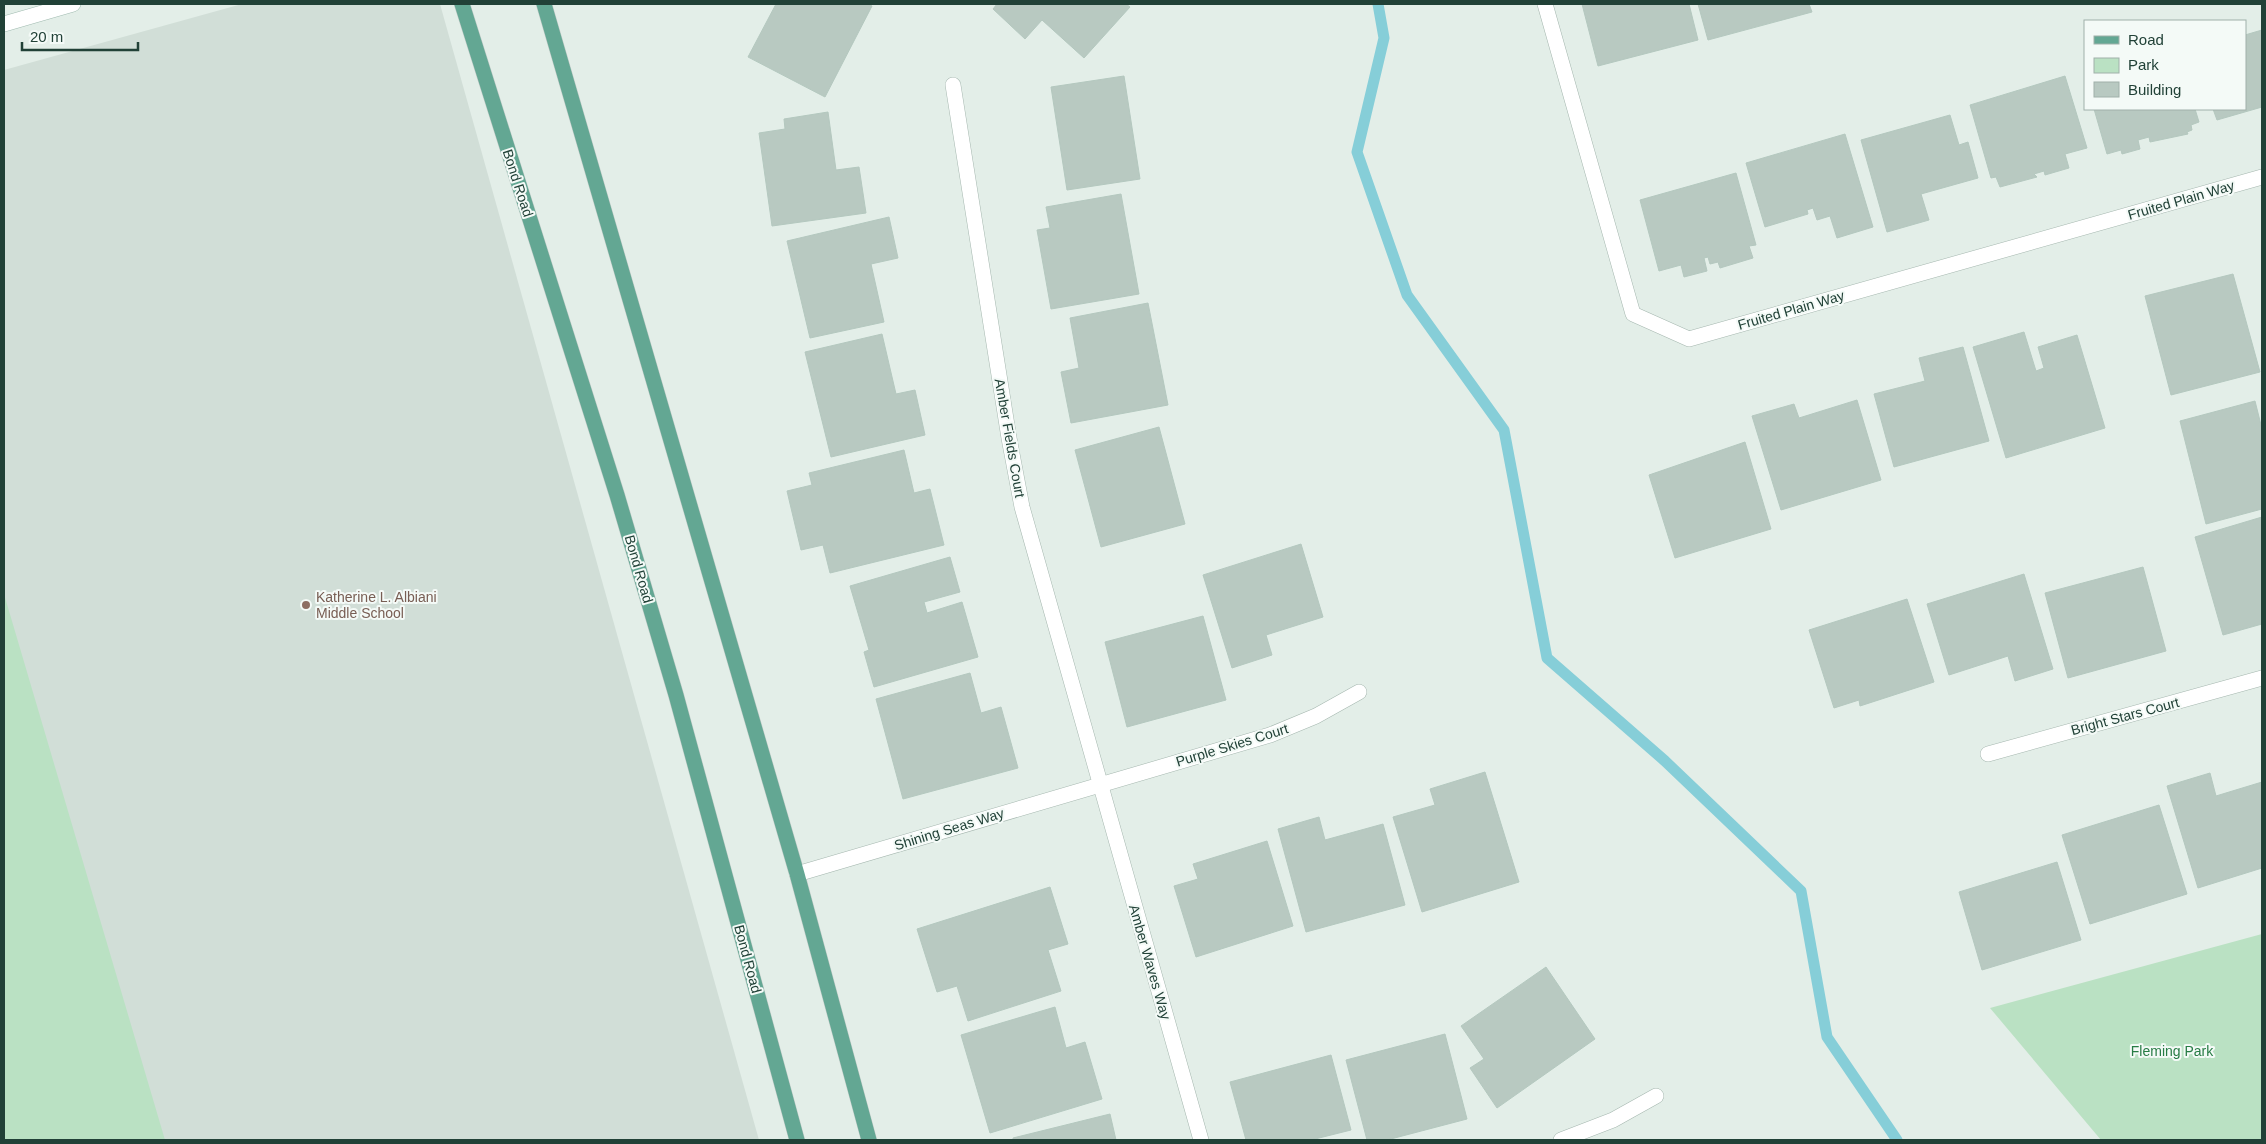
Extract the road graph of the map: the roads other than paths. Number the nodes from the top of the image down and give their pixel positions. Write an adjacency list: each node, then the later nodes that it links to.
1 (73, 4): 5 (street)
2 (462, 4): 14 (main road, Bond Road)
3 (544, 4): 12 (main road)
4 (1545, 4): 7 (street, Fruited Plain Way)
5 (4, 24)
6 (953, 85): 11 (street, Amber Fields Court)
7 (2262, 177)
8 (2262, 678): 10 (street, Bright Stars Court)
9 (1359, 692): 11 (street, Purple Skies Court)
10 (1988, 754)
11 (1100, 784): 12 (street, Shining Seas Way); 16 (street, Amber Waves Way)
12 (797, 874): 15 (main road)
13 (1656, 1096): 17 (street)
14 (798, 1140)
15 (869, 1140)
16 (1201, 1140)
17 (1561, 1140)

